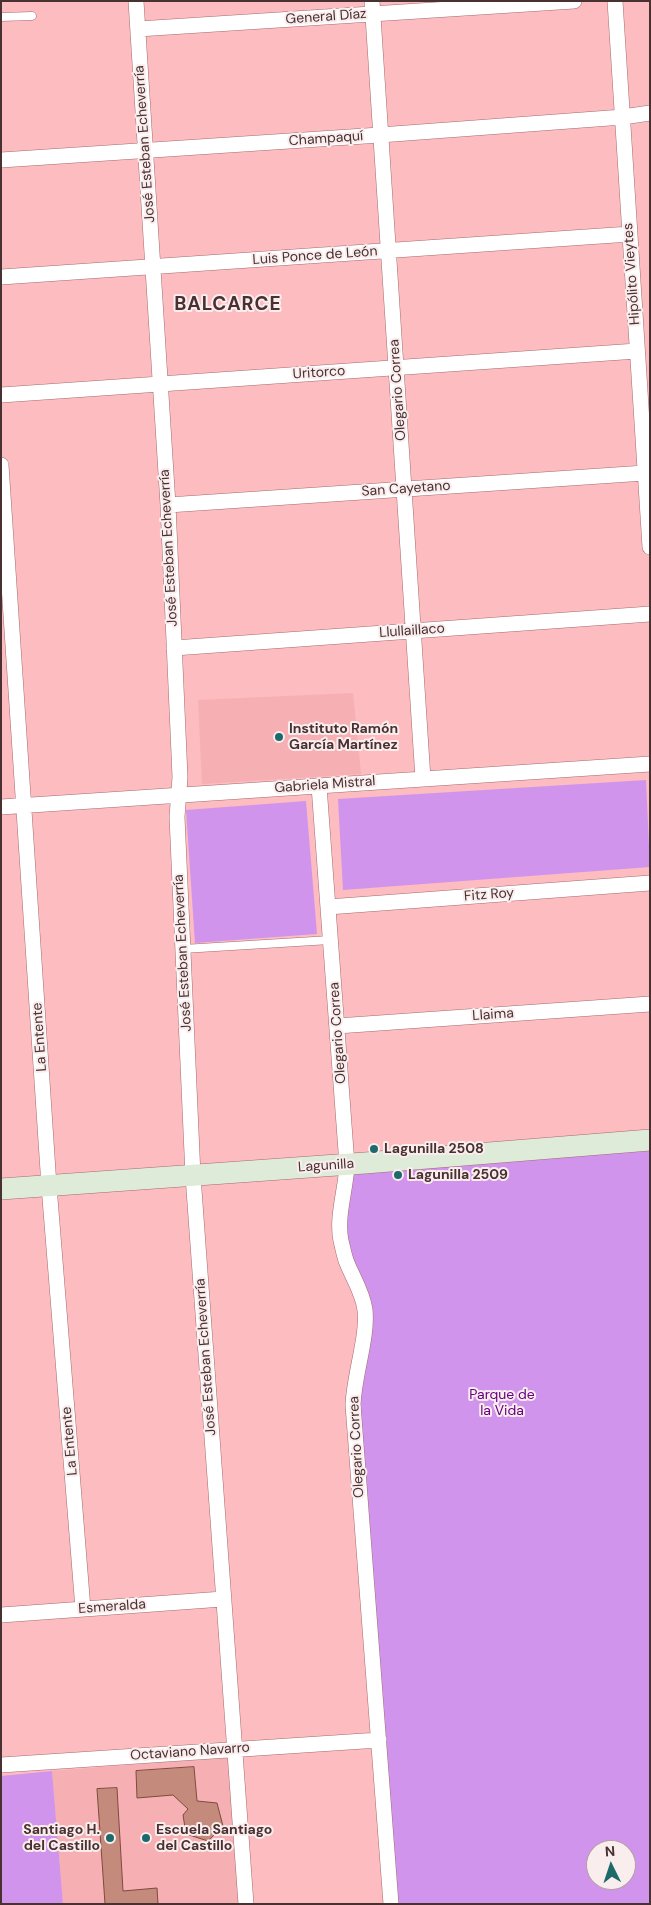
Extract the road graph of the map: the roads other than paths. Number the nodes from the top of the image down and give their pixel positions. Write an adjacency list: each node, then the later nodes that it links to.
1 (136, 1): 7 (street, José Esteban Echeverría)
2 (574, 1): 4 (street, General Díaz)
3 (615, 1): 9 (street, Hipólito Vieytes)
4 (372, 8): 7 (street, General Díaz); 10 (street, Olegario Correa)
5 (32, 16): 6 (lane)
6 (1, 17)
7 (138, 29): 11 (street, José Esteban Echeverría)
8 (650, 113): 9 (street, Champaquí)
9 (623, 117): 10 (street, Champaquí); 13 (street, Hipólito Vieytes)
10 (380, 135): 11 (street, Champaquí); 14 (street, Olegario Correa)
11 (145, 151): 12 (street, Champaquí); 15 (street, José Esteban Echeverría)
12 (1, 160)
13 (630, 234): 14 (street, Luis Ponce de León); 17 (street, Hipólito Vieytes)
14 (388, 251): 15 (street, Luis Ponce de León); 18 (street, Olegario Correa)
15 (152, 267): 16 (street, Luis Ponce de León); 19 (street, José Esteban Echeverría)
16 (1, 277)
17 (637, 351): 18 (street, Uritorco); 22 (street, Hipólito Vieytes)
18 (396, 368): 19 (street, Uritorco); 24 (street, Olegario Correa)
19 (160, 384): 20 (street, Uritorco); 25 (street, José Esteban Echeverría)
20 (1, 395)
21 (1, 465): 23 (street, La Entente)
22 (645, 473): 24 (street, San Cayetano); 26 (street, Hipólito Vieytes)
23 (2, 474): 34 (street, La Entente)
24 (404, 489): 25 (street, San Cayetano); 28 (street, Olegario Correa)
25 (168, 505): 29 (street, José Esteban Echeverría)
26 (650, 547)
27 (650, 614): 28 (street, Llullaillaco)
28 (414, 631): 29 (street, Llullaillaco); 31 (street, Olegario Correa)
29 (174, 648): 33 (street, José Esteban Echeverría)
30 (650, 764): 31 (street, Gabriela Mistral)
31 (423, 779): 32 (street, Gabriela Mistral)
32 (319, 786): 33 (street, Gabriela Mistral); 37 (street, Olegario Correa)
33 (178, 795): 34 (street, Gabriela Mistral); 39 (street, José Esteban Echeverría)
34 (25, 806): 35 (street, Gabriela Mistral); 45 (street, La Entente)
35 (1, 807)
36 (650, 883): 37 (street, Fitz Roy)
37 (328, 907): 38 (street, Olegario Correa)
38 (330, 940): 39 (lane); 41 (street, Olegario Correa)
39 (183, 949): 44 (street, José Esteban Echeverría)
40 (650, 1004): 41 (street, Llaima)
41 (337, 1026): 43 (street, Olegario Correa)
42 (650, 1140): 43 (main road, Lagunilla)
43 (348, 1165): 44 (main road, Lagunilla); 50 (street, Olegario Correa)
44 (193, 1176): 45 (main road, Lagunilla); 47 (street, José Esteban Echeverría)
45 (49, 1186): 46 (main road, Lagunilla); 48 (street, La Entente)
46 (1, 1189)
47 (223, 1599): 48 (street, Esmeralda); 51 (street, José Esteban Echeverría)
48 (83, 1609): 49 (street, Esmeralda)
49 (1, 1615)
50 (379, 1740): 51 (street, Octaviano Navarro); 54 (street, Olegario Correa)
51 (235, 1749): 52 (street, Octaviano Navarro); 53 (street, José Esteban Echeverría)
52 (1, 1765)
53 (246, 1904)
54 (390, 1904)

